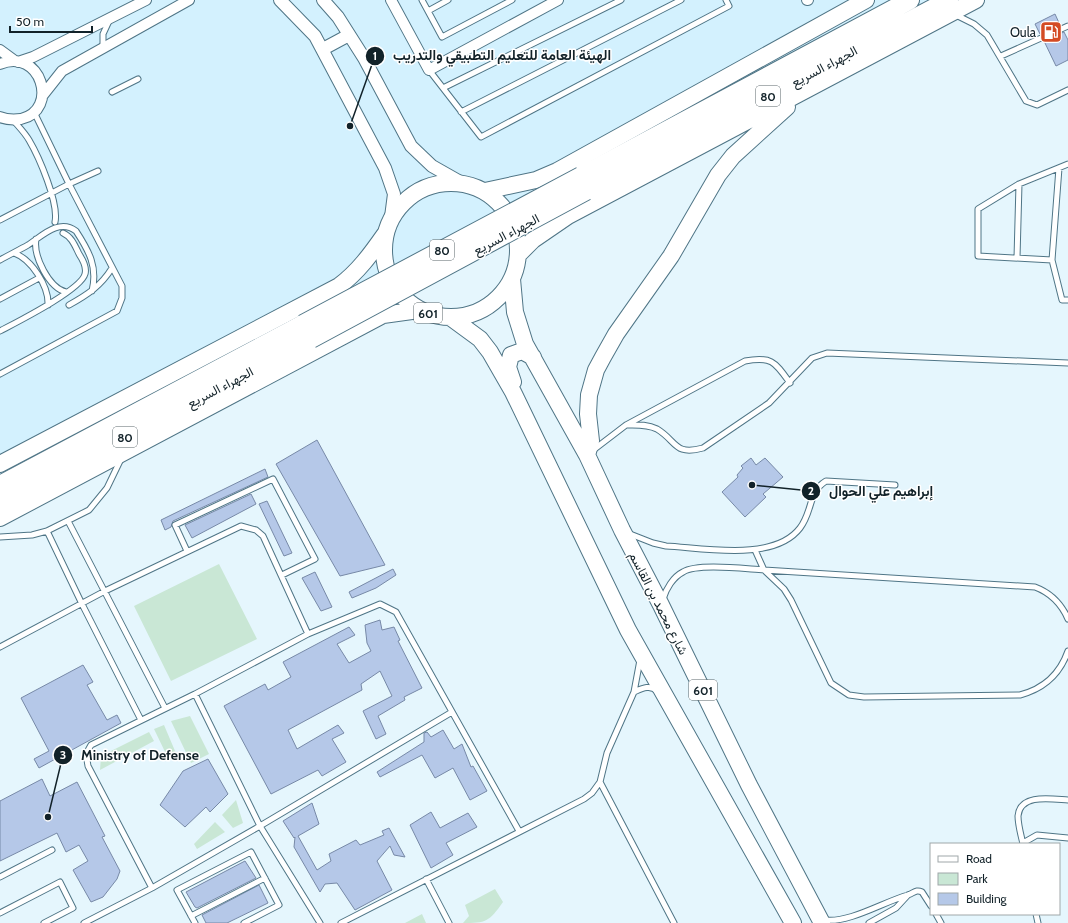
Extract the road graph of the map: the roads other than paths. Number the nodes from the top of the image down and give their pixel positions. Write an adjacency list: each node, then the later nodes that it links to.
1 (146, 0): 18 (street)
2 (189, 0): 21 (street)
3 (280, 0): 22 (street)
4 (323, 0): 20 (street)
5 (391, 0): 27 (street)
6 (422, 0): 17 (lane)
7 (448, 0): 17 (lane)
8 (512, 0): 17 (lane)
9 (558, 0): 27 (street)
10 (621, 0): 29 (lane)
11 (681, 0): 35 (lane)
12 (726, 0): 35 (lane)
13 (866, 0): 44 (main road)
14 (910, 0): 78 (highway, الجهراء السريع / 80, bridge)
15 (976, 0): 16 (main road, الجهراء السريع)
16 (949, 7): 24 (lane); 32 (main road, الجهراء السريع); 80 (highway, الجهراء السريع / 80, bridge)
17 (428, 11)
18 (112, 18): 21 (lane); 25 (street)
19 (1068, 26): 24 (lane)
20 (349, 35): 22 (street); 41 (street)
21 (103, 47): 33 (street)
22 (323, 49): 46 (street)
23 (0, 50): 25 (street)
24 (1001, 56): 30 (lane)
25 (16, 61): 26 (street); 33 (street)
26 (0, 64)
27 (428, 70): 29 (lane)
28 (138, 79): 31 (lane)
29 (443, 88): 35 (lane)
30 (1068, 90)
31 (112, 92)
32 (801, 93): 53 (main road, الجهراء السريع); 76 (main road)
33 (42, 95): 34 (street)
34 (34, 112): 37 (street); 42 (lane)
35 (461, 112)
36 (0, 117): 37 (street)
37 (13, 120): 45 (lane)
38 (1068, 164): 39 (lane)
39 (1059, 168): 43 (lane); 56 (lane)
40 (98, 171): 42 (lane)
41 (462, 183): 44 (main road, 601); 46 (main road, 601)
42 (69, 184): 45 (lane); 57 (lane)
43 (1019, 184): 54 (lane); 54 (lane)
44 (485, 192): 53 (main road, 601)
45 (52, 193): 47 (lane); 48 (lane)
46 (391, 217): 50 (main road, 601)
47 (0, 220)
48 (54, 222)
49 (63, 233): 61 (lane)
50 (385, 234): 66 (main road, 601); 77 (main road)
51 (36, 239): 52 (lane); 60 (lane); 61 (lane)
52 (14, 253): 55 (lane); 58 (lane)
53 (518, 254): 59 (main road, 601)
54 (1017, 258): 56 (lane)
55 (0, 260)
56 (1052, 260): 63 (lane)
57 (112, 268): 60 (lane); 71 (lane)
58 (39, 278): 62 (lane); 64 (lane)
59 (512, 279): 67 (main road, 601); 69 (main road, شارع محمد بن القاسم / 601)
60 (92, 291): 65 (lane)
61 (66, 292): 64 (lane)
62 (0, 299)
63 (1068, 300)
64 (48, 305): 68 (lane)
65 (69, 305)
66 (419, 310): 67 (main road, 601); 75 (main road, الجهراء السريع)
67 (450, 318): 73 (main road, 601)
68 (0, 331)
69 (533, 357): 73 (main road); 76 (main road, شارع محمد بن القاسم / 601)
70 (1068, 363): 72 (lane)
71 (0, 374)
72 (790, 383): 74 (lane); 74 (lane)
73 (513, 392): 95 (main road, 601)
74 (626, 425): 76 (lane)
75 (124, 452): 81 (main road, الجهراء السريع); 82 (lane)
76 (587, 455): 83 (main road, شارع محمد بن القاسم / 601)
77 (0, 464)
78 (0, 484)
79 (895, 485): 86 (lane)
80 (0, 504)
81 (0, 518)
82 (68, 521): 84 (lane); 90 (lane)
83 (622, 530): 86 (lane); 92 (main road, شارع محمد بن القاسم / 601)
84 (47, 531): 85 (lane); 91 (lane)
85 (0, 537)
86 (755, 550): 88 (lane)
87 (186, 551): 89 (lane); 89 (lane); 90 (lane)
88 (764, 570): 92 (lane); 93 (lane); 97 (lane)
89 (282, 575): 94 (lane)
90 (105, 591): 91 (lane); 100 (lane)
91 (82, 604): 96 (lane); 103 (lane)
92 (661, 605): 119 (main road, شارع محمد بن القاسم / 601)
93 (1068, 619)
94 (308, 634): 99 (lane); 102 (lane)
95 (634, 640): 98 (lane); 101 (main road, 601)
96 (0, 647)
97 (1068, 651)
98 (634, 692): 101 (lane); 104 (lane)
99 (195, 694): 100 (lane); 106 (lane)
100 (165, 708): 103 (lane)
101 (674, 710): 128 (main road, 601)
102 (452, 712): 106 (lane); 107 (lane)
103 (141, 720): 114 (lane)
104 (600, 782): 107 (lane); 127 (lane)
105 (1068, 800): 109 (lane)
106 (260, 826): 114 (lane); 124 (lane)
107 (519, 832): 113 (lane)
108 (1068, 838): 109 (lane)
109 (1023, 843)
110 (52, 850): 111 (lane)
111 (0, 878)
112 (265, 878): 118 (lane); 118 (lane); 123 (lane)
113 (426, 879): 125 (lane); 126 (lane)
114 (152, 888): 121 (lane)
115 (908, 895): 116 (lane); 119 (lane); 129 (lane)
116 (930, 904)
117 (0, 913): 120 (lane)
118 (191, 916): 122 (lane)
119 (821, 921)
120 (44, 923)
121 (84, 923)
122 (195, 923)
123 (244, 923)
124 (320, 923)
125 (341, 923)
126 (449, 923)
127 (674, 923)
128 (794, 923)
129 (869, 923)

